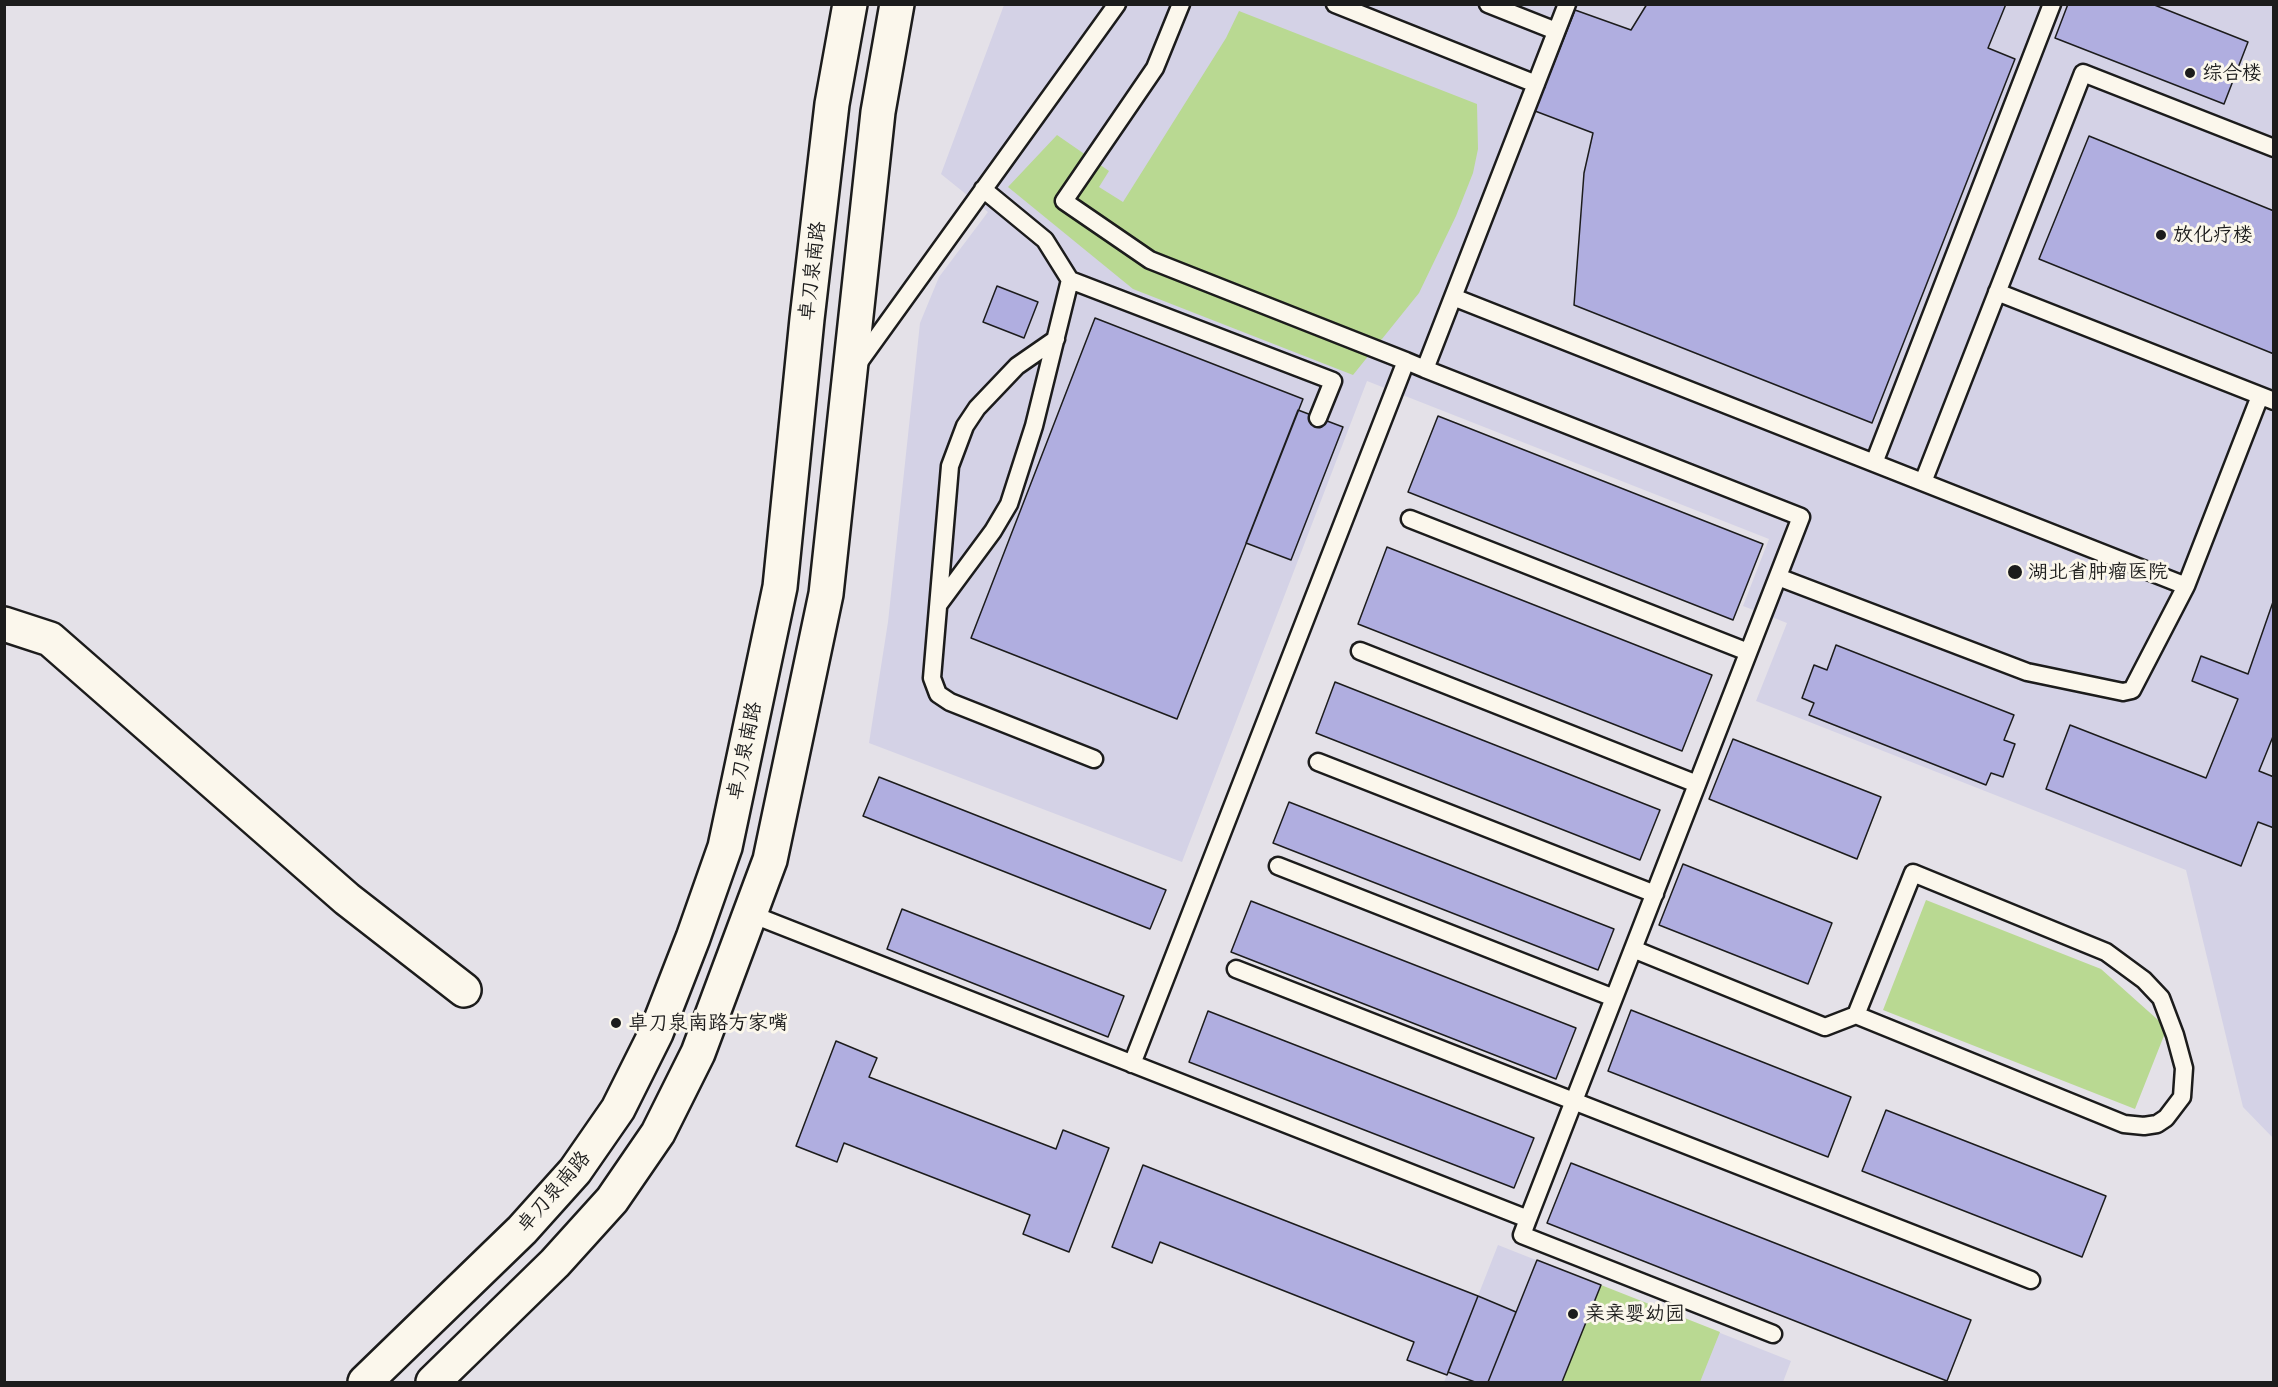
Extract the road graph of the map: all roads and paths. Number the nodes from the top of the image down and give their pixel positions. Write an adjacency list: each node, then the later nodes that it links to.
1 (850, 4): 47 (street, 卓刀泉南路)
2 (897, 4): 19 (street)
3 (1117, 4): 12 (lane)
4 (1182, 4): 17 (lane)
5 (1335, 4): 10 (lane)
6 (1488, 4): 9 (lane)
7 (1567, 4): 9 (lane)
8 (2052, 4): 22 (lane)
9 (1556, 31): 10 (lane)
10 (1536, 84): 15 (lane)
11 (2274, 148): 14 (lane)
12 (983, 189): 13 (lane); 19 (lane)
13 (1070, 280): 16 (lane); 21 (lane)
14 (1997, 292): 20 (lane); 23 (lane)
15 (1453, 297): 18 (lane); 22 (lane)
16 (1056, 339): 27 (lane); 27 (lane)
17 (1406, 362): 18 (lane); 42 (lane)
18 (1425, 369): 25 (lane)
19 (848, 378): 36 (street)
20 (2267, 398): 26 (lane)
21 (1318, 418)
22 (1874, 463): 23 (lane)
23 (1923, 482): 26 (lane)
24 (1410, 519): 30 (lane)
25 (1778, 577): 26 (lane); 30 (lane)
26 (2186, 586)
27 (938, 605): 31 (lane)
28 (4, 624): 39 (street)
29 (1360, 651): 33 (lane)
30 (1748, 652): 33 (lane)
31 (1094, 759)
32 (1318, 762): 35 (lane)
33 (1697, 784): 35 (lane)
34 (1278, 866): 40 (lane)
35 (1655, 894): 37 (lane)
36 (751, 914): 42 (lane); 48 (street)
37 (1633, 949): 40 (lane); 41 (lane)
38 (1236, 969): 43 (lane)
39 (464, 990)
40 (1614, 998): 43 (lane)
41 (1856, 1015): 41 (lane)
42 (1132, 1064): 44 (lane)
43 (1574, 1101): 44 (lane); 45 (lane)
44 (1528, 1219): 46 (lane)
45 (2031, 1280)
46 (1773, 1334)
47 (365, 1383)
48 (433, 1383)

